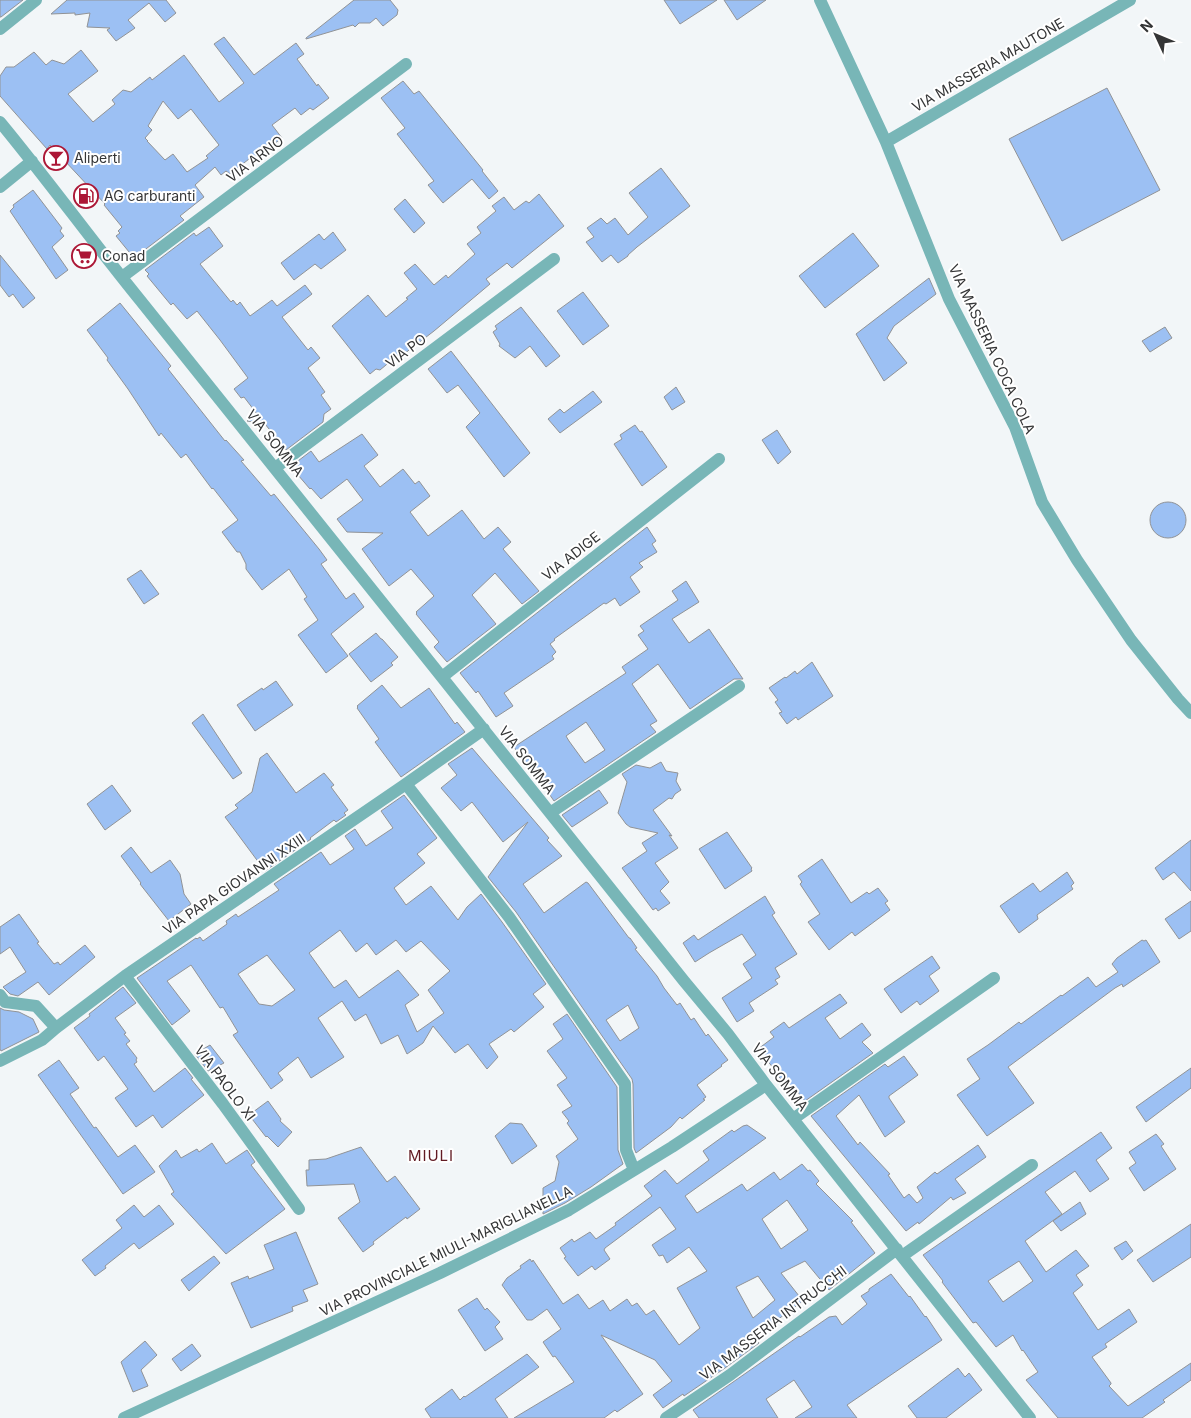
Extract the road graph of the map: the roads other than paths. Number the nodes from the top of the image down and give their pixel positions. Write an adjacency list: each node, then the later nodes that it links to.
1 (36, 0): 4 (street)
2 (820, 0): 7 (street, VIA MASSERIA COCA COLA)
3 (1130, 0): 7 (street, VIA MASSERIA MAUTONE)
4 (0, 29)
5 (406, 64): 11 (street, VIA ARNO)
6 (0, 122): 8 (street, VIA SOMMA)
7 (886, 142): 16 (street, VIA MASSERIA COCA COLA)
8 (32, 160): 9 (street); 11 (street, VIA SOMMA)
9 (0, 187)
10 (554, 259): 13 (street, VIA PO)
11 (122, 277): 13 (street, VIA SOMMA)
12 (719, 459): 14 (street, VIA ADIGE)
13 (276, 468): 14 (street, VIA SOMMA)
14 (442, 677): 17 (street, VIA SOMMA)
15 (739, 686): 19 (street)
16 (1191, 713)
17 (484, 728): 18 (street, VIA PAPA GIOVANNI XXIII); 19 (street, VIA SOMMA)
18 (406, 784): 20 (street, VIA PAPA GIOVANNI XXIII); 28 (street)
19 (550, 813): 25 (street, VIA SOMMA)
20 (126, 976): 23 (street, VIA PAPA GIOVANNI XXIII); 29 (street, VIA PAOLO XI)
21 (994, 978): 26 (street)
22 (0, 995): 23 (street)
23 (56, 1028): 24 (street, VIA PAPA GIOVANNI XXIII)
24 (0, 1061)
25 (766, 1085): 26 (street, VIA SOMMA); 28 (street, VIA PROVINCIALE MIULI-MARIGLIANELLA)
26 (793, 1118): 30 (street, VIA SOMMA)
27 (1032, 1165): 30 (street, VIA MASSERIA INTRUCCHI)
28 (634, 1170): 31 (street, VIA PROVINCIALE MIULI-MARIGLIANELLA)
29 (299, 1208)
30 (899, 1252): 32 (street, VIA MASSERIA INTRUCCHI); 33 (street, VIA SOMMA)
31 (124, 1418)
32 (666, 1418)
33 (1030, 1418)

